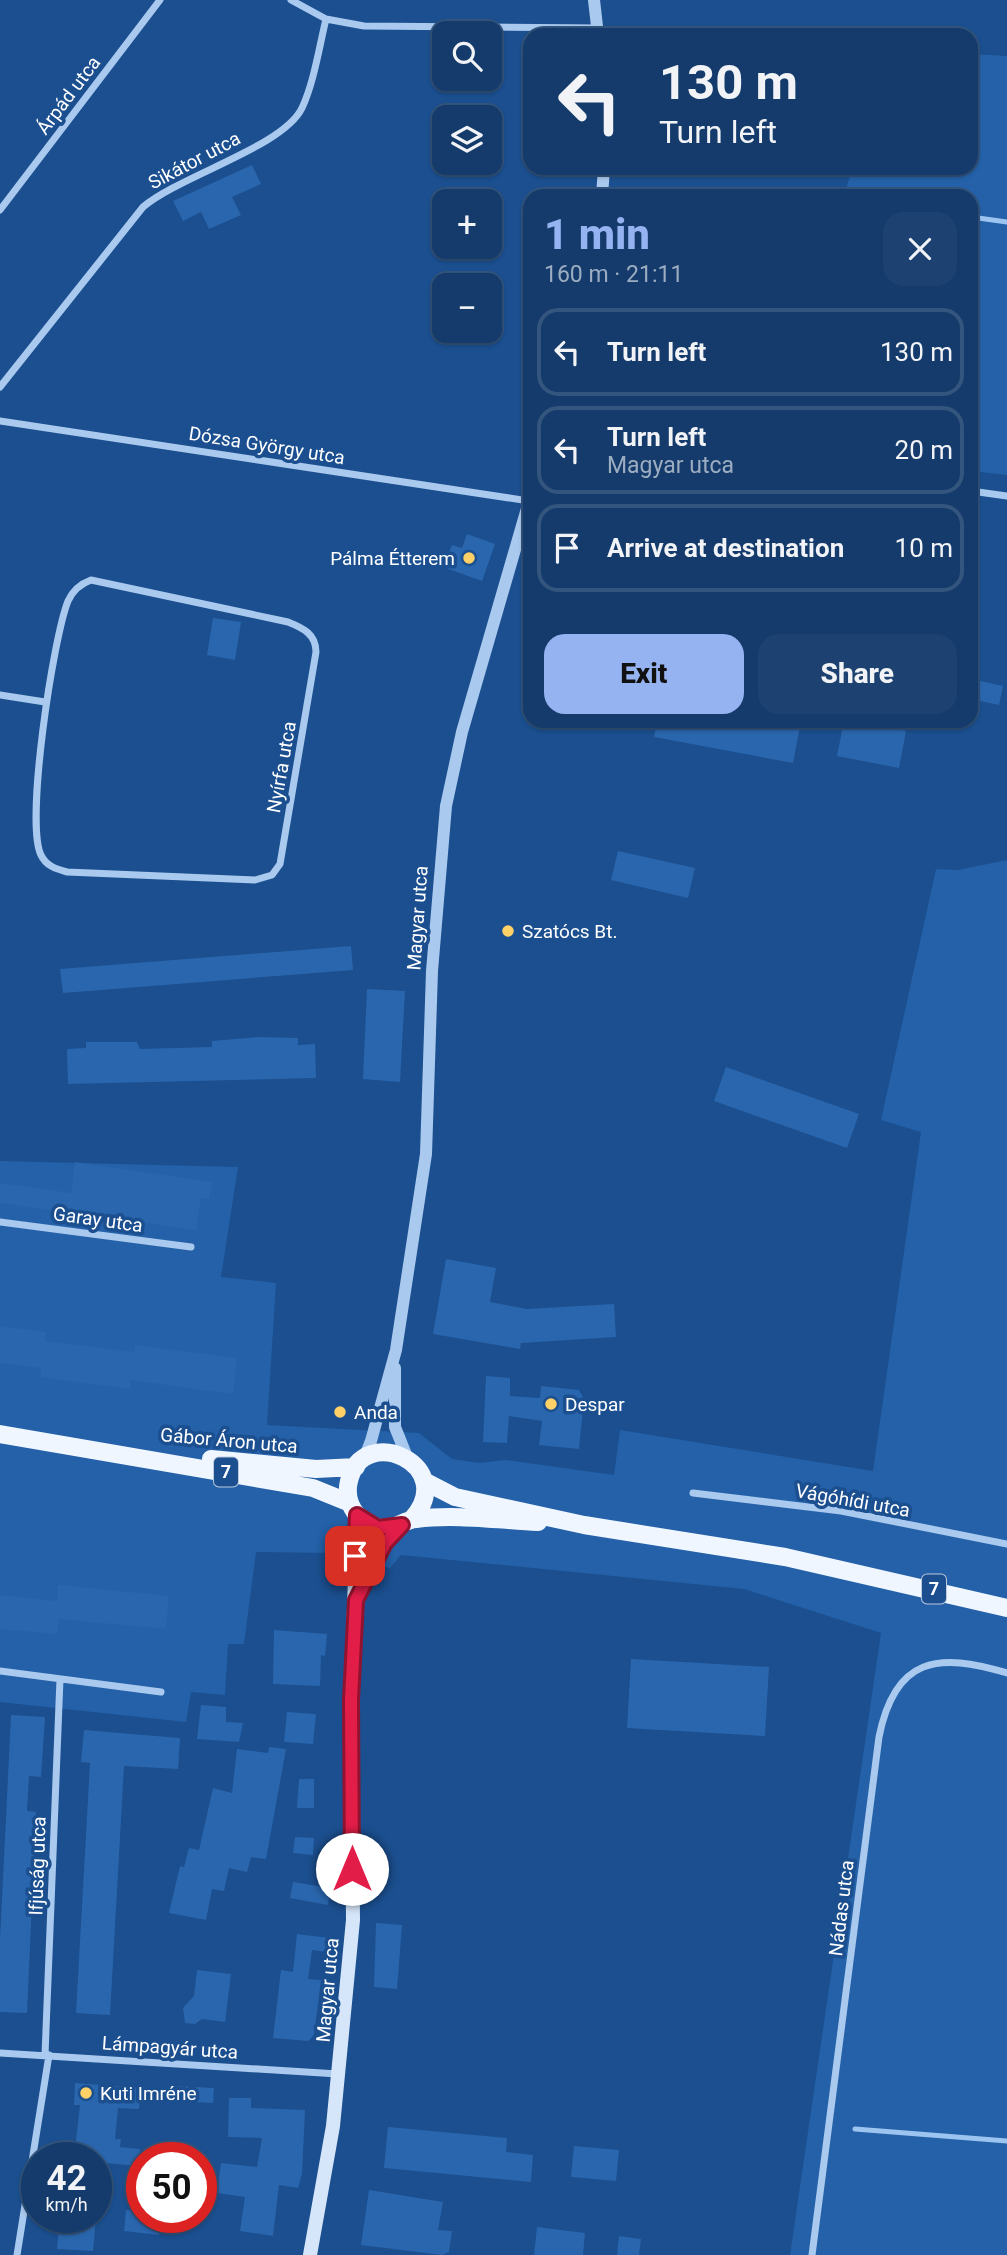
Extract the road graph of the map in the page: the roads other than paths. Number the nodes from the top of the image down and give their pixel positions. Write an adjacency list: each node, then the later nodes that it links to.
1 (290, 0): 4 (street)
2 (594, 0): 5 (street)
3 (155, 2): 7 (street, Árpád utca)
4 (326, 19): 6 (street); 8 (street, Sikátor utca)
5 (598, 28)
6 (523, 29)
7 (0, 210)
8 (0, 387)
9 (0, 421): 12 (street, Dózsa György utca)
10 (978, 492): 11 (street)
11 (1007, 496)
12 (523, 499)
13 (523, 524): 18 (street, Magyar utca)
14 (0, 695): 15 (street)
15 (45, 702): 15 (street, Nyírfa utca)
16 (0, 1222): 17 (street, Garay utca)
17 (191, 1247)
18 (396, 1350): 21 (street, Magyar utca); 22 (street, Magyar utca)
19 (0, 1434): 20 (main road, Gábor Áron utca / 7)
20 (99, 1449): 22 (main road, Gábor Áron utca / 7); 25 (main road, Gábor Áron utca / 7)
21 (407, 1457): 22 (main road, 7); 23 (main road, 7)
22 (359, 1463): 25 (main road)
23 (424, 1481): 26 (main road); 27 (main road, 7)
24 (693, 1493): 28 (street, Vágóhídi utca)
25 (353, 1509): 26 (main road, 7); 29 (main road, Magyar utca)
26 (407, 1522): 27 (main road, 7); 29 (main road, Magyar utca)
27 (584, 1525): 30 (main road, 7)
28 (1007, 1544)
29 (356, 1600): 37 (main road, Magyar utca)
30 (1007, 1608)
31 (0, 1671): 33 (street)
32 (1007, 1673): 40 (street, Nádas utca)
33 (60, 1679): 34 (street); 36 (street, Ifjúság utca)
34 (160, 1692)
35 (0, 2053): 36 (street, Lámpagyár utca)
36 (47, 2055): 37 (street, Lámpagyár utca); 38 (street, Ifjúság utca)
37 (338, 2074): 39 (main road, Magyar utca)
38 (17, 2255)
39 (310, 2255)
40 (812, 2255)

